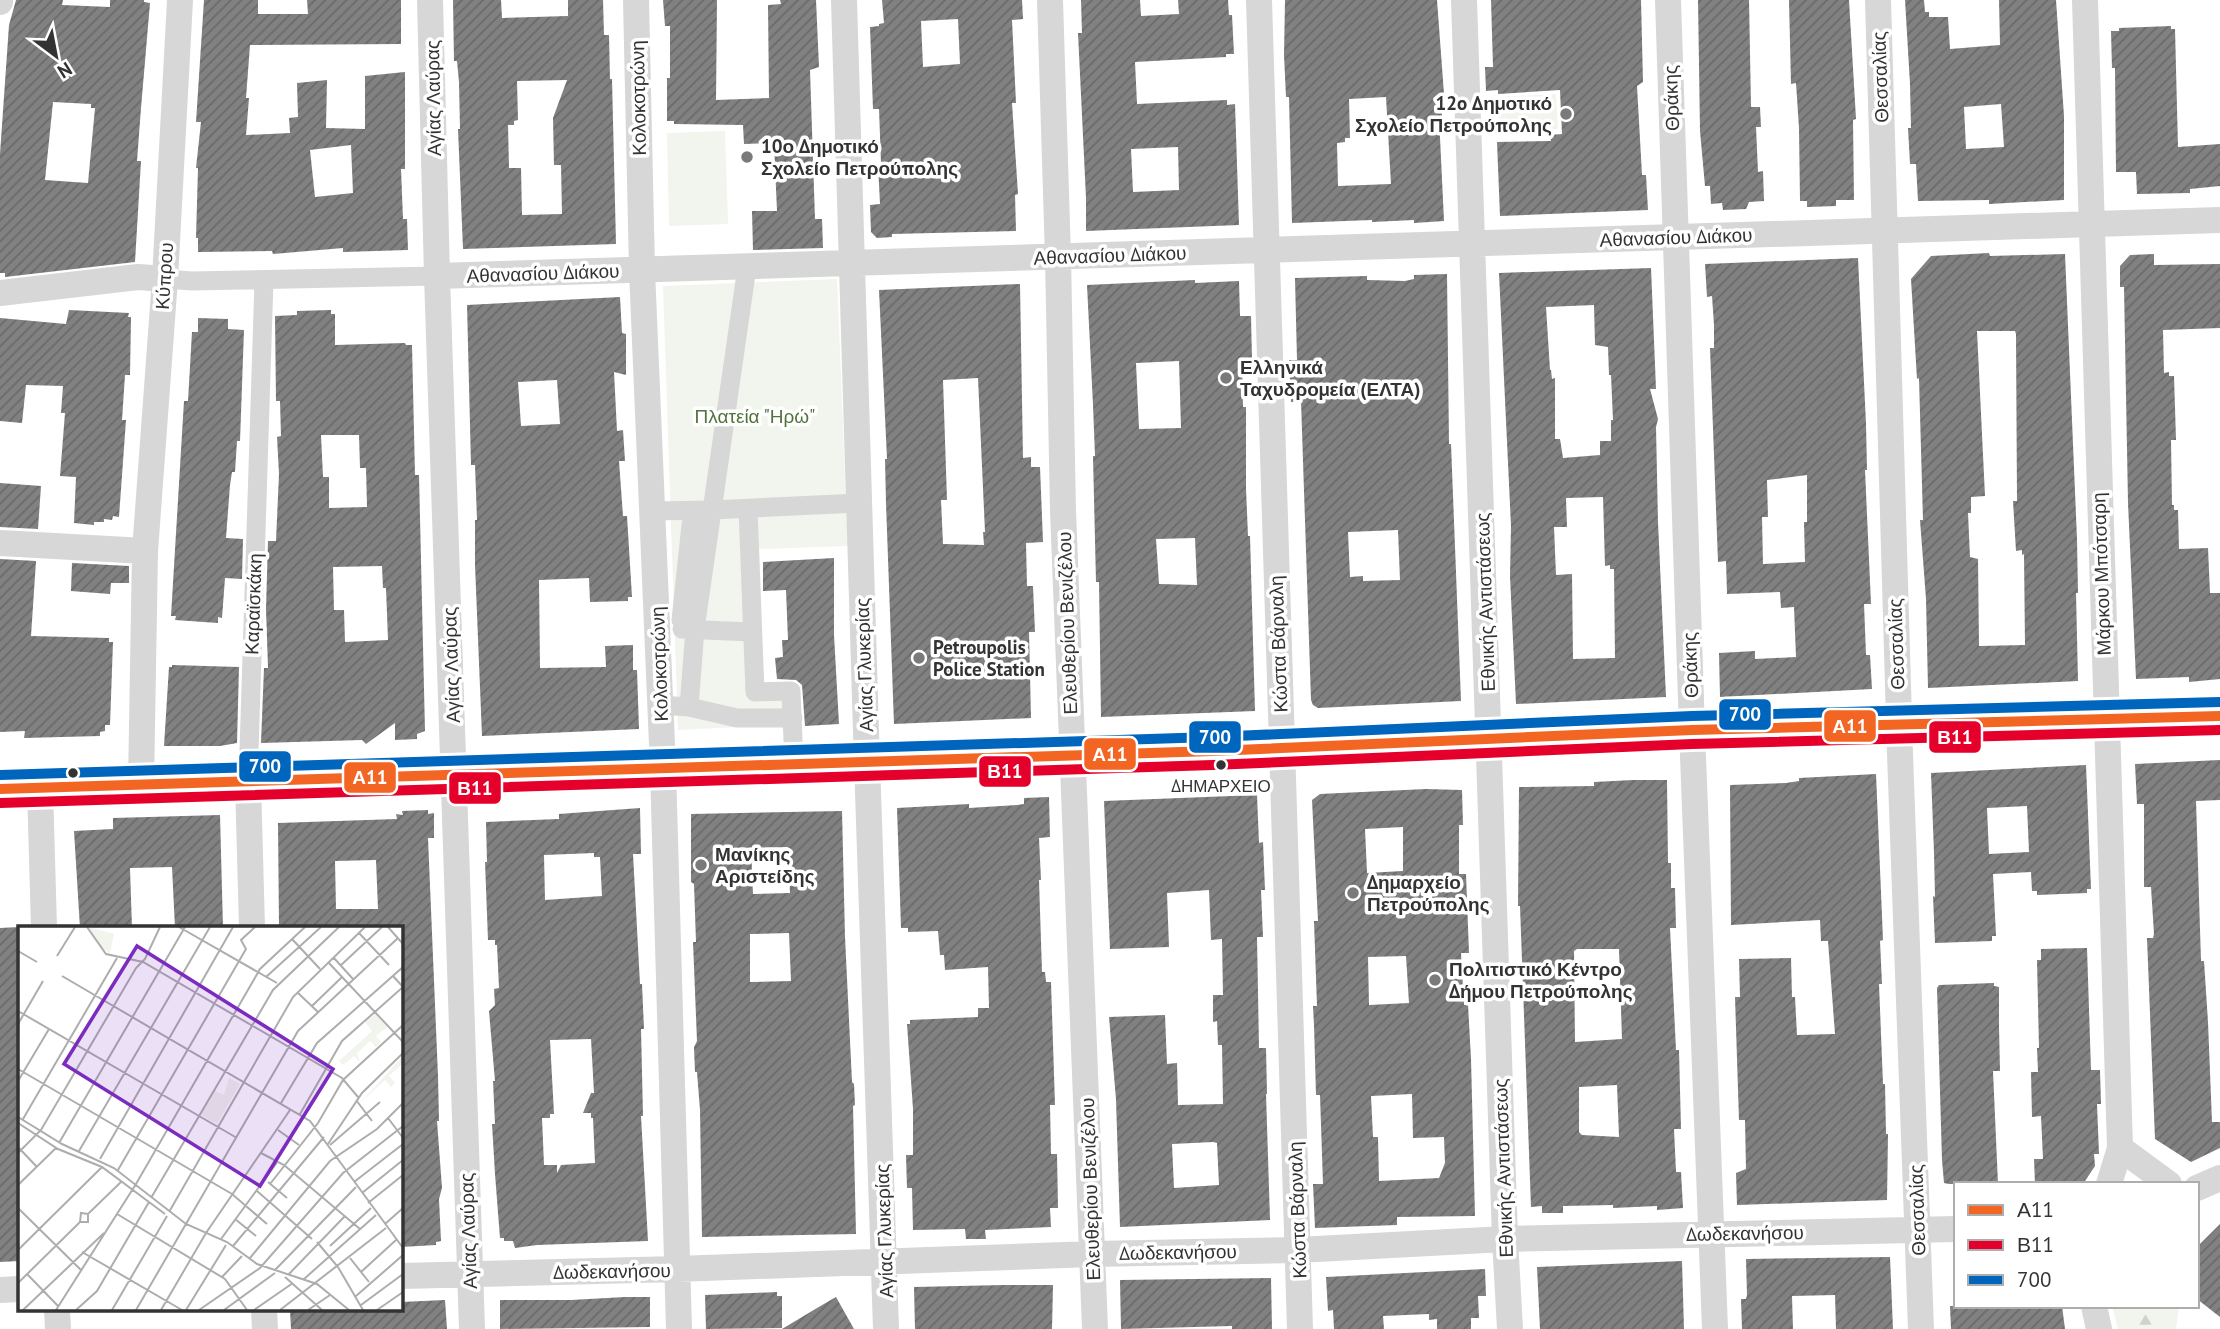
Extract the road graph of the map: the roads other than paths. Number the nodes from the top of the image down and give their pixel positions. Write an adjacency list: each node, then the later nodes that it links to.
1 (180, 0): 22 (street, Κύπρου)
2 (430, 0): 21 (street, Αγίας Λαύρας)
3 (636, 0): 20 (street, Κολοκοτρώνη)
4 (844, 0): 18 (street, Αγίας Γλυκερίας)
5 (1051, 0): 17 (street, Ελευθερίου Βενιζέλου)
6 (1259, 0): 16 (street, Κώστα Βάρναλη)
7 (1464, 0): 15 (street, Εθνικής Αντιστάσεως)
8 (1668, 0): 14 (street, Θράκης)
9 (1878, 0): 13 (street, Θεσσαλίας)
10 (2085, 0): 12 (street, Μάρκου Μπότσαρη)
11 (2220, 220): 12 (street, Αθανασίου Διάκου)
12 (2091, 224): 13 (street, Αθανασίου Διάκου); 40 (street, Μάρκου Μπότσαρη)
13 (1885, 231): 14 (street, Αθανασίου Διάκου); 41 (street, Θεσσαλίας)
14 (1676, 237): 15 (street, Αθανασίου Διάκου); 42 (street, Θράκης)
15 (1473, 244): 16 (street, Αθανασίου Διάκου); 43 (street, Εθνικής Αντιστάσεως)
16 (1267, 250): 17 (street, Αθανασίου Διάκου); 44 (street, Κώστα Βάρναλη)
17 (1058, 257): 18 (street, Αθανασίου Διάκου); 45 (street, Ελευθερίου Βενιζέλου)
18 (852, 263): 19 (street, Αθανασίου Διάκου); 25 (street, Αγίας Γλυκερίας)
19 (747, 267): 20 (street, Αθανασίου Διάκου); 28 (street)
20 (642, 270): 21 (street, Αθανασίου Διάκου); 27 (street, Κολοκοτρώνη)
21 (437, 276): 23 (street, Αθανασίου Διάκου); 49 (street, Αγίας Λαύρας)
22 (164, 279): 23 (street, Αθανασίου Διάκου); 24 (street, Αθανασίου Διάκου); 30 (street, Κύπρου)
23 (264, 280): 50 (street, Καραϊσκάκη)
24 (0, 293)
25 (859, 503): 26 (street); 46 (street, Αγίας Γλυκερίας)
26 (748, 509): 28 (street); 35 (street)
27 (653, 511): 28 (street); 31 (street, Κολοκοτρώνη)
28 (710, 518): 32 (street)
29 (0, 543): 30 (street)
30 (145, 551): 51 (street, Κύπρου)
31 (656, 582): 32 (street); 34 (street, Κολοκοτρώνη)
32 (693, 583): 33 (street)
33 (695, 626): 34 (street); 35 (street); 37 (street)
34 (658, 628): 36 (street, Κολοκοτρώνη)
35 (751, 632): 39 (street)
36 (660, 705): 37 (street); 48 (street, Κολοκοτρώνη)
37 (689, 707): 39 (street)
38 (2220, 716): 40 (main road)
39 (793, 718): 47 (street)
40 (2105, 719): 41 (main road); 56 (street, Μάρκου Μπότσαρη)
41 (1899, 725): 42 (main road); 61 (street, Θεσσαλίας)
42 (1692, 730): 43 (main road); 63 (street, Θράκης)
43 (1489, 741): 44 (main road); 64 (street, Εθνικής Αντιστάσεως)
44 (1281, 748): 45 (main road); 65 (street, Κώστα Βάρναλη)
45 (1072, 755): 46 (main road); 66 (street, Ελευθερίου Βενιζέλου)
46 (868, 762): 47 (main road); 67 (street, Αγίας Γλυκερίας)
47 (794, 764): 48 (main road)
48 (663, 769): 49 (main road); 68 (street, Κολοκοτρώνη)
49 (454, 776): 50 (main road); 69 (street, Αγίας Λαύρας)
50 (248, 782): 51 (main road); 55 (street, Καραϊσκάκη)
51 (141, 785): 52 (main road)
52 (40, 788): 53 (main road); 54 (street)
53 (0, 789)
54 (44, 926)
55 (252, 926)
56 (2120, 1148): 58 (street, Μάρκου Μπότσαρη); 59 (street)
57 (2220, 1178): 60 (street)
58 (2110, 1182)
59 (2166, 1182)
60 (2199, 1187)
61 (1918, 1229): 62 (street, Δωδεκανήσου); 63 (street, Δωδεκανήσου); 81 (street, Θεσσαλίας)
62 (1954, 1229)
63 (1712, 1234): 64 (street, Δωδεκανήσου); 80 (street, Θράκης)
64 (1505, 1238): 65 (street, Δωδεκανήσου); 79 (street, Εθνικής Αντιστάσεως)
65 (1298, 1250): 66 (street, Δωδεκανήσου); 78 (street, Κώστα Βάρναλη)
66 (1093, 1254): 67 (street, Δωδεκανήσου); 77 (street, Ελευθερίου Βενιζέλου)
67 (885, 1261): 68 (street, Δωδεκανήσου); 76 (street, Αγίας Γλυκερίας)
68 (677, 1269): 69 (street, Δωδεκανήσου); 75 (street, Κολοκοτρώνη)
69 (469, 1275): 70 (street, Δωδεκανήσου); 74 (street, Αγίας Λαύρας)
70 (402, 1276)
71 (18, 1289): 72 (street)
72 (0, 1290)
73 (2094, 1308): 82 (street)
74 (472, 1329)
75 (679, 1329)
76 (886, 1329)
77 (1096, 1329)
78 (1300, 1329)
79 (1510, 1329)
80 (1715, 1329)
81 (1921, 1329)
82 (2099, 1329)

